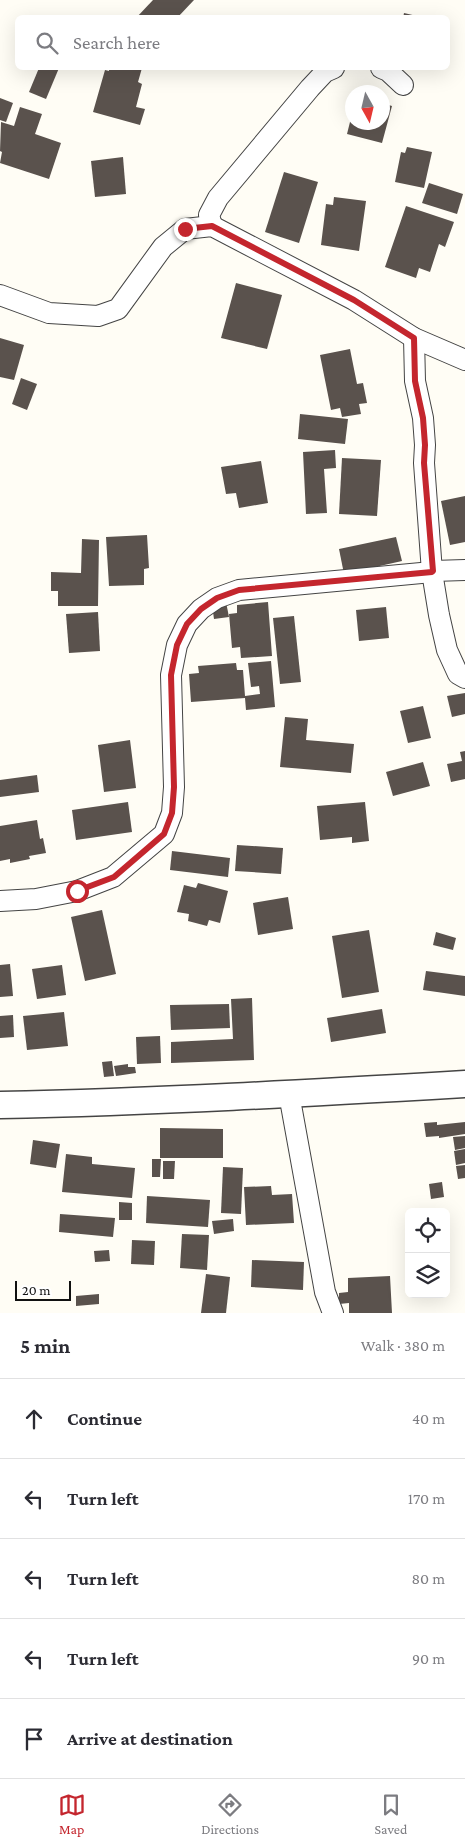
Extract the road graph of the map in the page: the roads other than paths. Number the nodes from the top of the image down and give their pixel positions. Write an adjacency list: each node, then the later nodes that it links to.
1 (330, 70): 4 (street)
2 (384, 70): 3 (street)
3 (403, 85)
4 (212, 226): 5 (street); 6 (street)
5 (0, 295)
6 (414, 338): 7 (street); 9 (street)
7 (465, 360)
8 (465, 570): 9 (street)
9 (432, 572): 10 (street); 11 (street)
10 (465, 678)
11 (0, 901)
12 (465, 1084): 13 (street)
13 (289, 1094): 14 (street); 15 (street)
14 (0, 1104)
15 (333, 1313)

